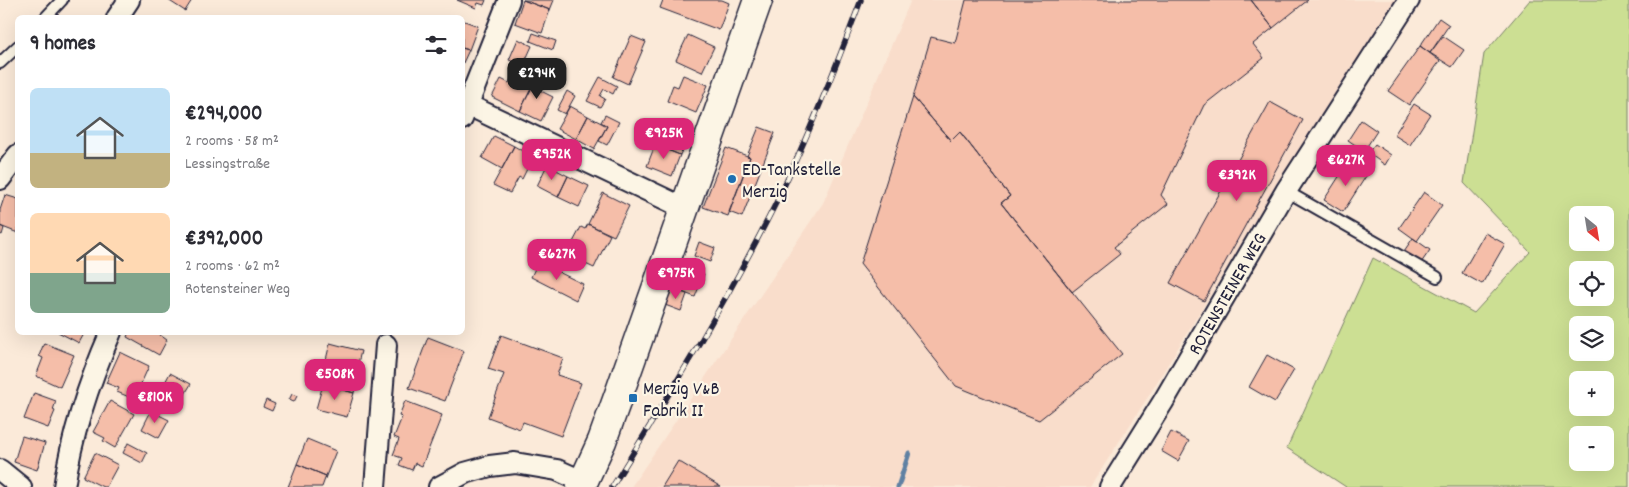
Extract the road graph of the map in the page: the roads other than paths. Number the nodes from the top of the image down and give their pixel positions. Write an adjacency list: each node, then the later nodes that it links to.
1 (62, 0): 6 (lane)
2 (129, 0): 7 (street)
3 (509, 0): 10 (street)
4 (758, 0): 14 (main road)
5 (1409, 0): 13 (street, ROTENSTEINER WEG)
6 (48, 15)
7 (119, 15)
8 (15, 49): 9 (lane)
9 (0, 64)
10 (465, 112): 14 (street)
11 (15, 159): 12 (street)
12 (0, 179)
13 (1286, 190): 15 (lane); 24 (street, ROTENSTEINER WEG)
14 (684, 208): 19 (main road)
15 (1437, 277)
16 (110, 335): 21 (street)
17 (386, 345): 22 (street)
18 (0, 470): 20 (street)
19 (582, 484): 23 (street)
20 (21, 487)
21 (64, 487)
22 (375, 487)
23 (439, 487)
24 (1110, 487)

